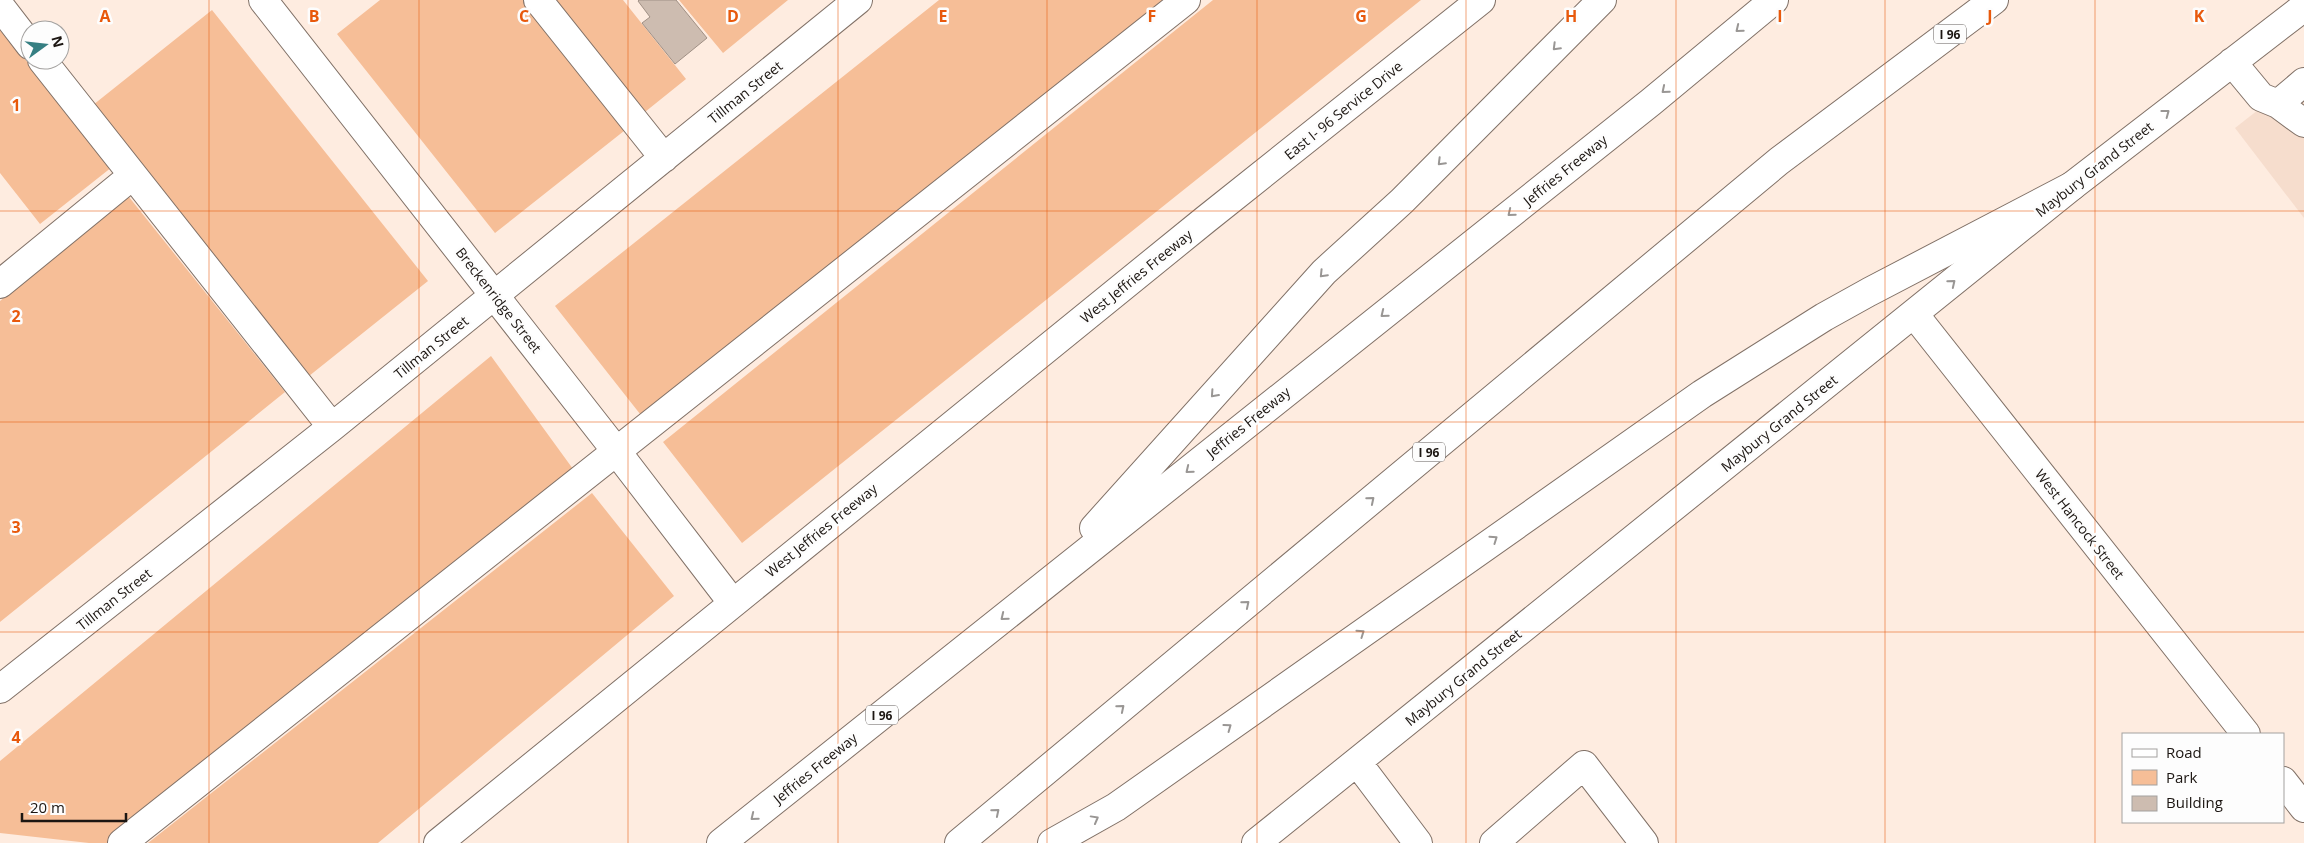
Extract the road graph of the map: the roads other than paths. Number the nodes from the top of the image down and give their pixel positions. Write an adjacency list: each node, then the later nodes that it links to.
1 (264, 0): 22 (main road, Breckenridge Street)
2 (538, 0): 17 (main road)
3 (858, 0): 17 (main road, Tillman Street)
4 (1186, 0): 25 (main road)
5 (1481, 0): 20 (main road, East I- 96 Service Drive)
6 (1602, 0): 26 (main road, one-way to 26)
7 (1774, 0): 26 (main road, Jeffries Freeway / I 96, one-way to 26)
8 (1994, 0): 36 (main road, I 96, one-way to 8)
9 (0, 6): 11 (main road)
10 (2304, 7): 12 (main road, Maybury Grand Street)
11 (20, 32)
12 (2232, 62): 15 (main road); 19 (main road, Maybury Grand Street, one-way to 12)
13 (50, 70): 18 (main road)
14 (2304, 82): 15 (main road)
15 (2278, 104): 16 (main road)
16 (2304, 123)
17 (664, 158): 22 (main road, Tillman Street)
18 (132, 176): 21 (main road); 24 (main road)
19 (2072, 186): 23 (main road, Maybury Grand Street, one-way to 19); 37 (main road, one-way to 19)
20 (1205, 220): 27 (main road, West Jeffries Freeway)
21 (0, 284)
22 (494, 294): 24 (main road, Tillman Street); 25 (main road, Breckenridge Street)
23 (1914, 314): 29 (main road, West Hancock Street); 30 (main road, Maybury Grand Street)
24 (332, 427): 28 (main road, Tillman Street)
25 (617, 452): 27 (main road, Breckenridge Street); 33 (main road)
26 (1042, 587): 35 (main road, Jeffries Freeway / I 96, one-way to 35)
27 (732, 602): 34 (main road, West Jeffries Freeway)
28 (0, 689)
29 (2245, 733)
30 (1358, 762): 38 (main road, Maybury Grand Street); 39 (main road)
31 (2284, 782): 32 (main road)
32 (2304, 808)
33 (122, 843)
34 (438, 843)
35 (721, 843)
36 (959, 843)
37 (1052, 843)
38 (1256, 843)
39 (1418, 843)
40 (1494, 843): 41 (main road)
41 (1644, 843)

